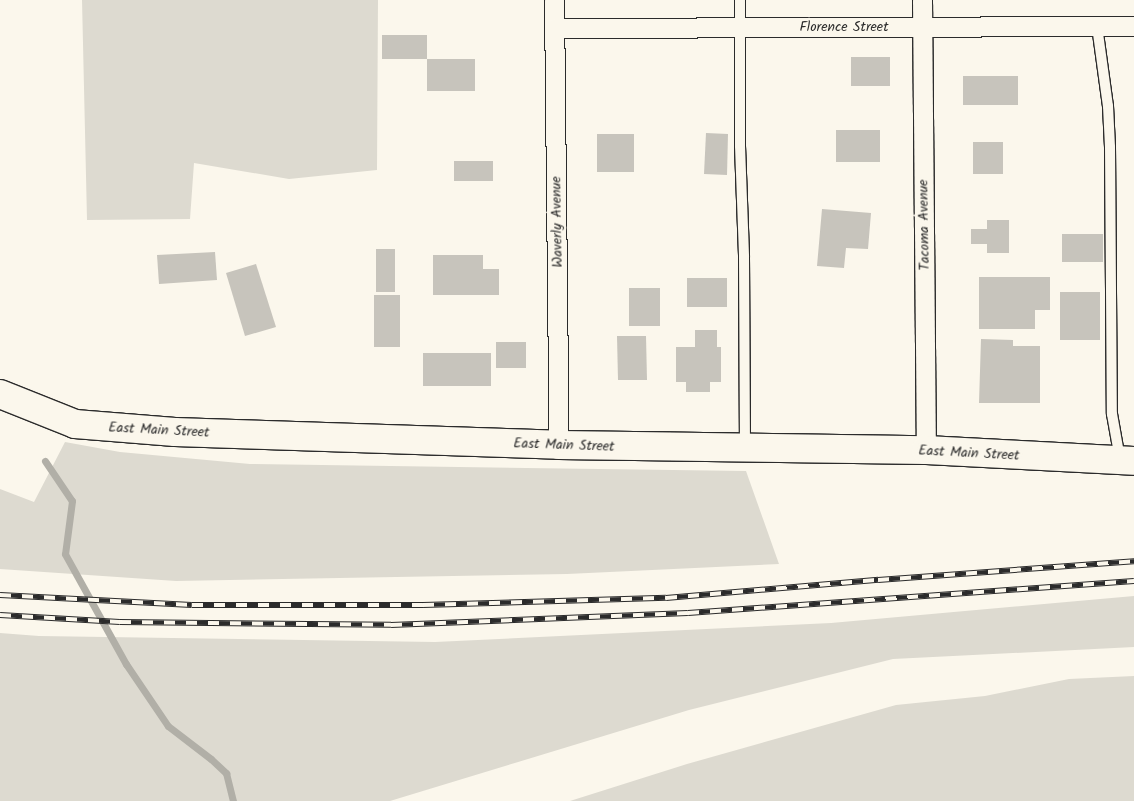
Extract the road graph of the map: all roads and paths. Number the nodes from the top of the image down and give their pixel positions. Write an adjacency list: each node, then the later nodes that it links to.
1 (554, 0): 8 (street, Waverly Avenue)
2 (740, 0): 7 (lane)
3 (922, 0): 4 (street, Tacoma Avenue)
4 (922, 26): 5 (street, Florence Street); 7 (street, Florence Street); 12 (street, Tacoma Avenue)
5 (1097, 26): 6 (street, Florence Street); 13 (lane)
6 (1134, 26)
7 (740, 27): 8 (street, Florence Street); 11 (lane)
8 (555, 28): 10 (street, Waverly Avenue)
9 (0, 394): 10 (street, East Main Street)
10 (559, 445): 11 (street, East Main Street)
11 (745, 448): 12 (street, East Main Street)
12 (926, 450): 13 (street, East Main Street)
13 (1127, 460)

